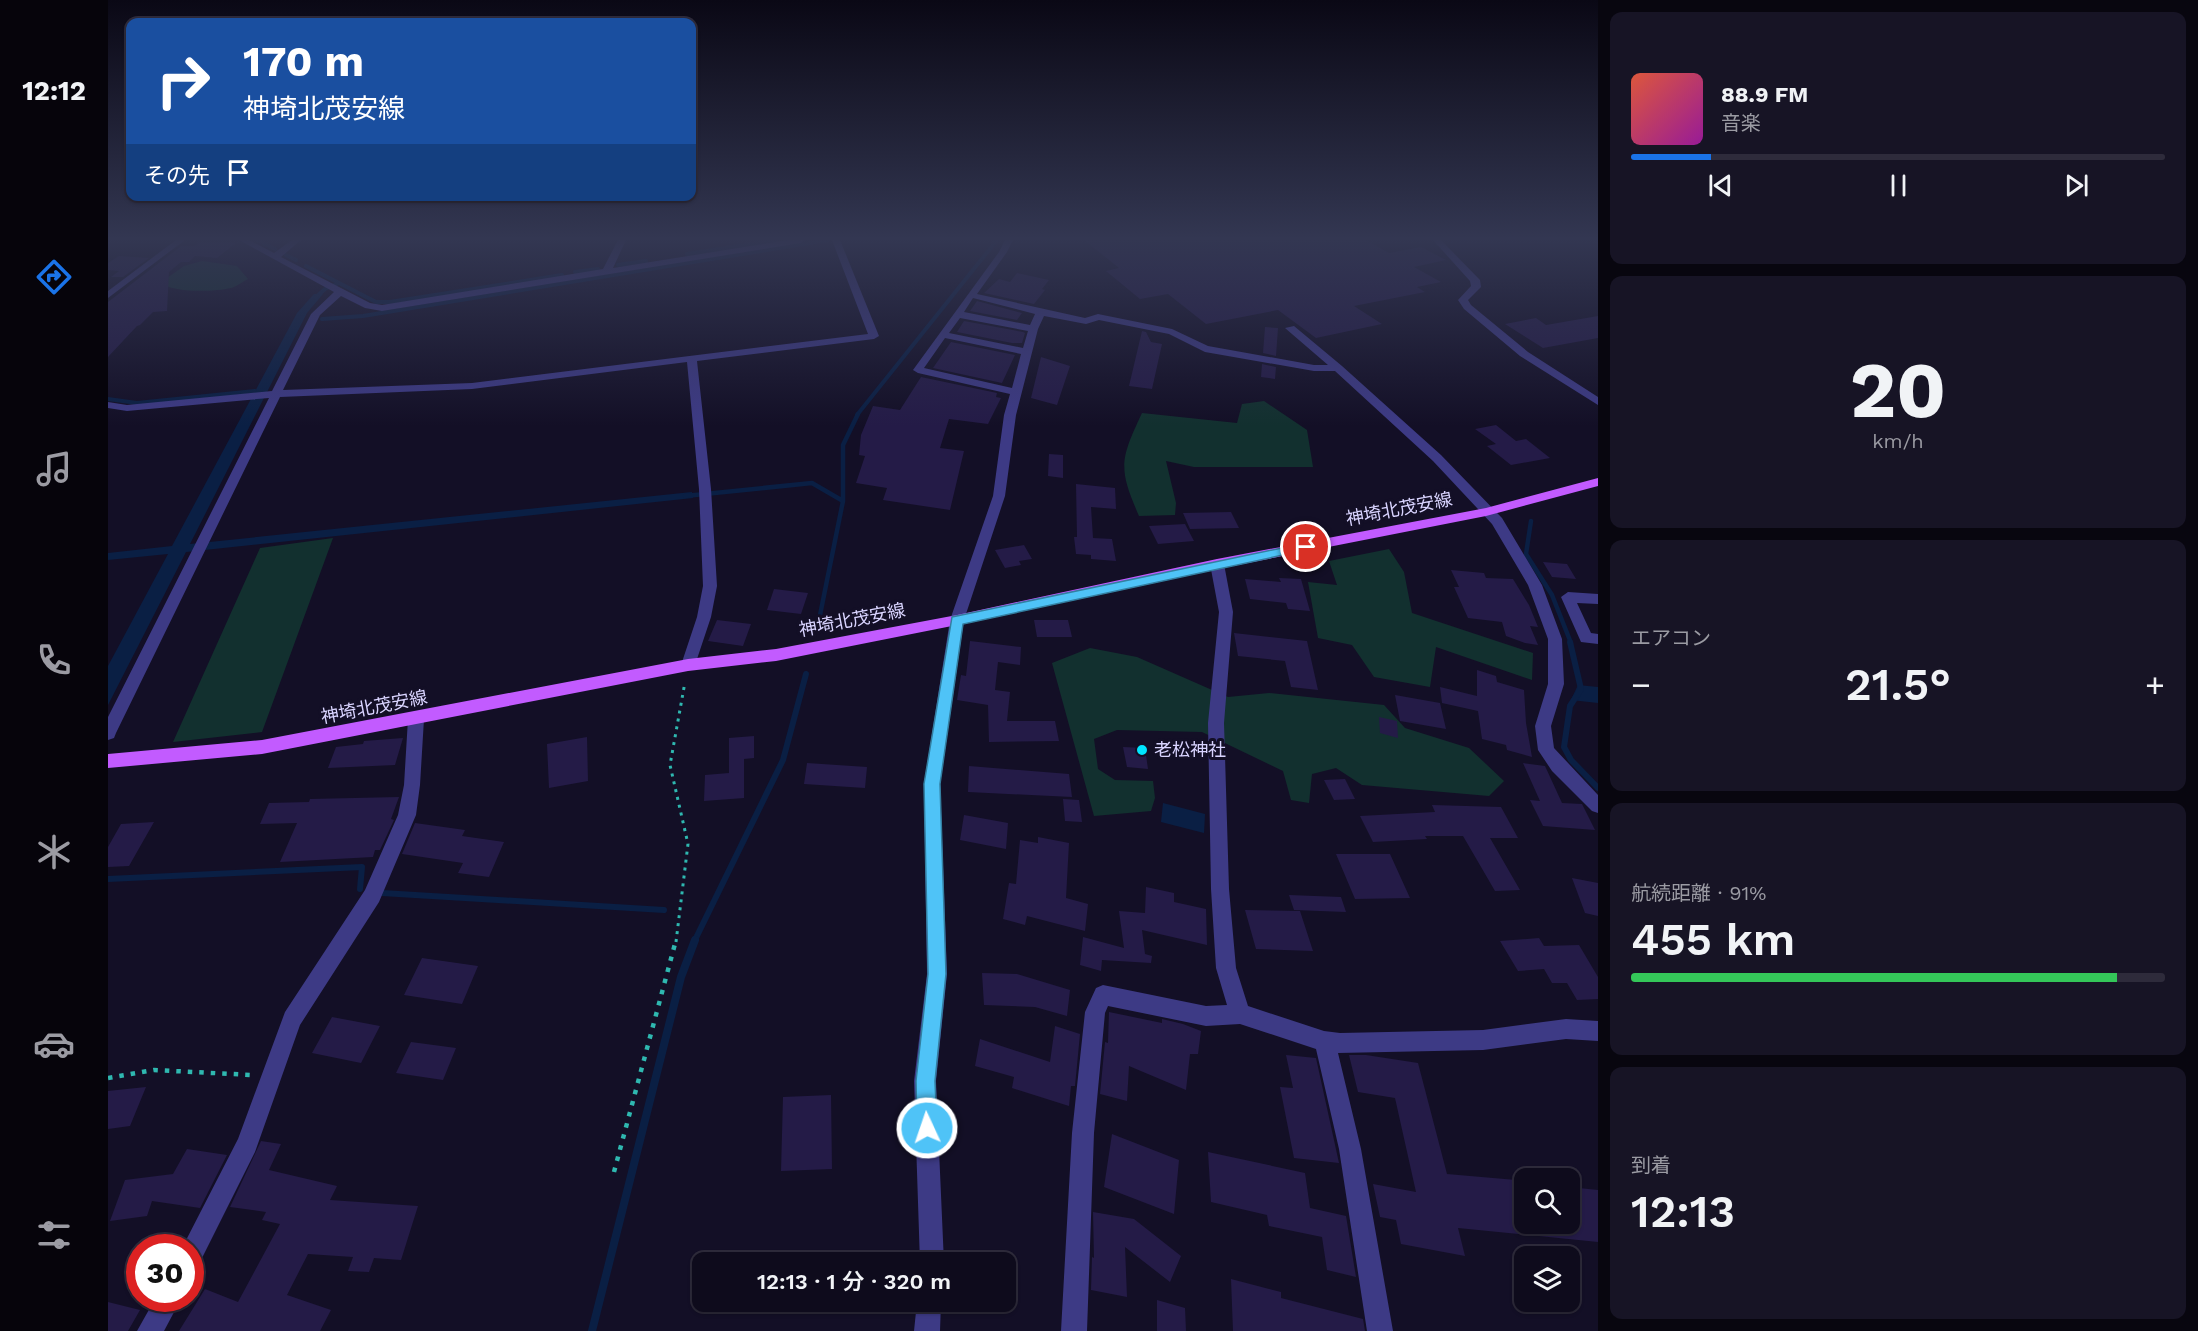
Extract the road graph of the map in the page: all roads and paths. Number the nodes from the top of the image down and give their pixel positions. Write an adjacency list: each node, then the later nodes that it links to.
1 (327, 302): 17 (street)
2 (361, 302): 3 (street)
3 (419, 302)
4 (861, 302): 14 (street)
5 (965, 302): 9 (street)
6 (1003, 302): 8 (street)
7 (1464, 302): 18 (street)
8 (1041, 312): 11 (street); 15 (street)
9 (957, 314): 11 (street); 12 (street)
10 (1290, 328): 15 (street)
11 (1033, 329): 13 (street)
12 (942, 335): 13 (street); 16 (street)
13 (1027, 351): 16 (street)
14 (692, 359): 17 (street); 26 (street)
15 (1338, 368): 21 (street)
16 (1016, 392): 24 (street)
17 (272, 395): 19 (street); 28 (street)
18 (1598, 402)
19 (108, 405)
20 (1598, 482): 21 (main road, 神埼北茂安線)
21 (1486, 512): 22 (main road, 神埼北茂安線); 30 (street)
22 (1217, 564): 24 (main road, 神埼北茂安線); 31 (street)
23 (1598, 599): 25 (street)
24 (957, 620): 26 (main road, 神埼北茂安線); 38 (street)
25 (1598, 639)
26 (688, 665): 27 (main road, 神埼北茂安線); 36 (path)
27 (416, 719): 29 (main road, 神埼北茂安線); 34 (street)
28 (108, 733)
29 (108, 761)
30 (1598, 806)
31 (1240, 1014): 33 (street); 43 (street)
32 (1598, 1031): 33 (street)
33 (1324, 1041): 44 (street)
34 (272, 1076): 35 (path); 37 (street)
35 (108, 1078)
36 (614, 1172)
37 (202, 1234)
38 (932, 1252)
39 (161, 1312): 41 (street)
40 (928, 1312): 42 (street)
41 (150, 1331)
42 (927, 1331)
43 (1074, 1331)
44 (1380, 1331)

